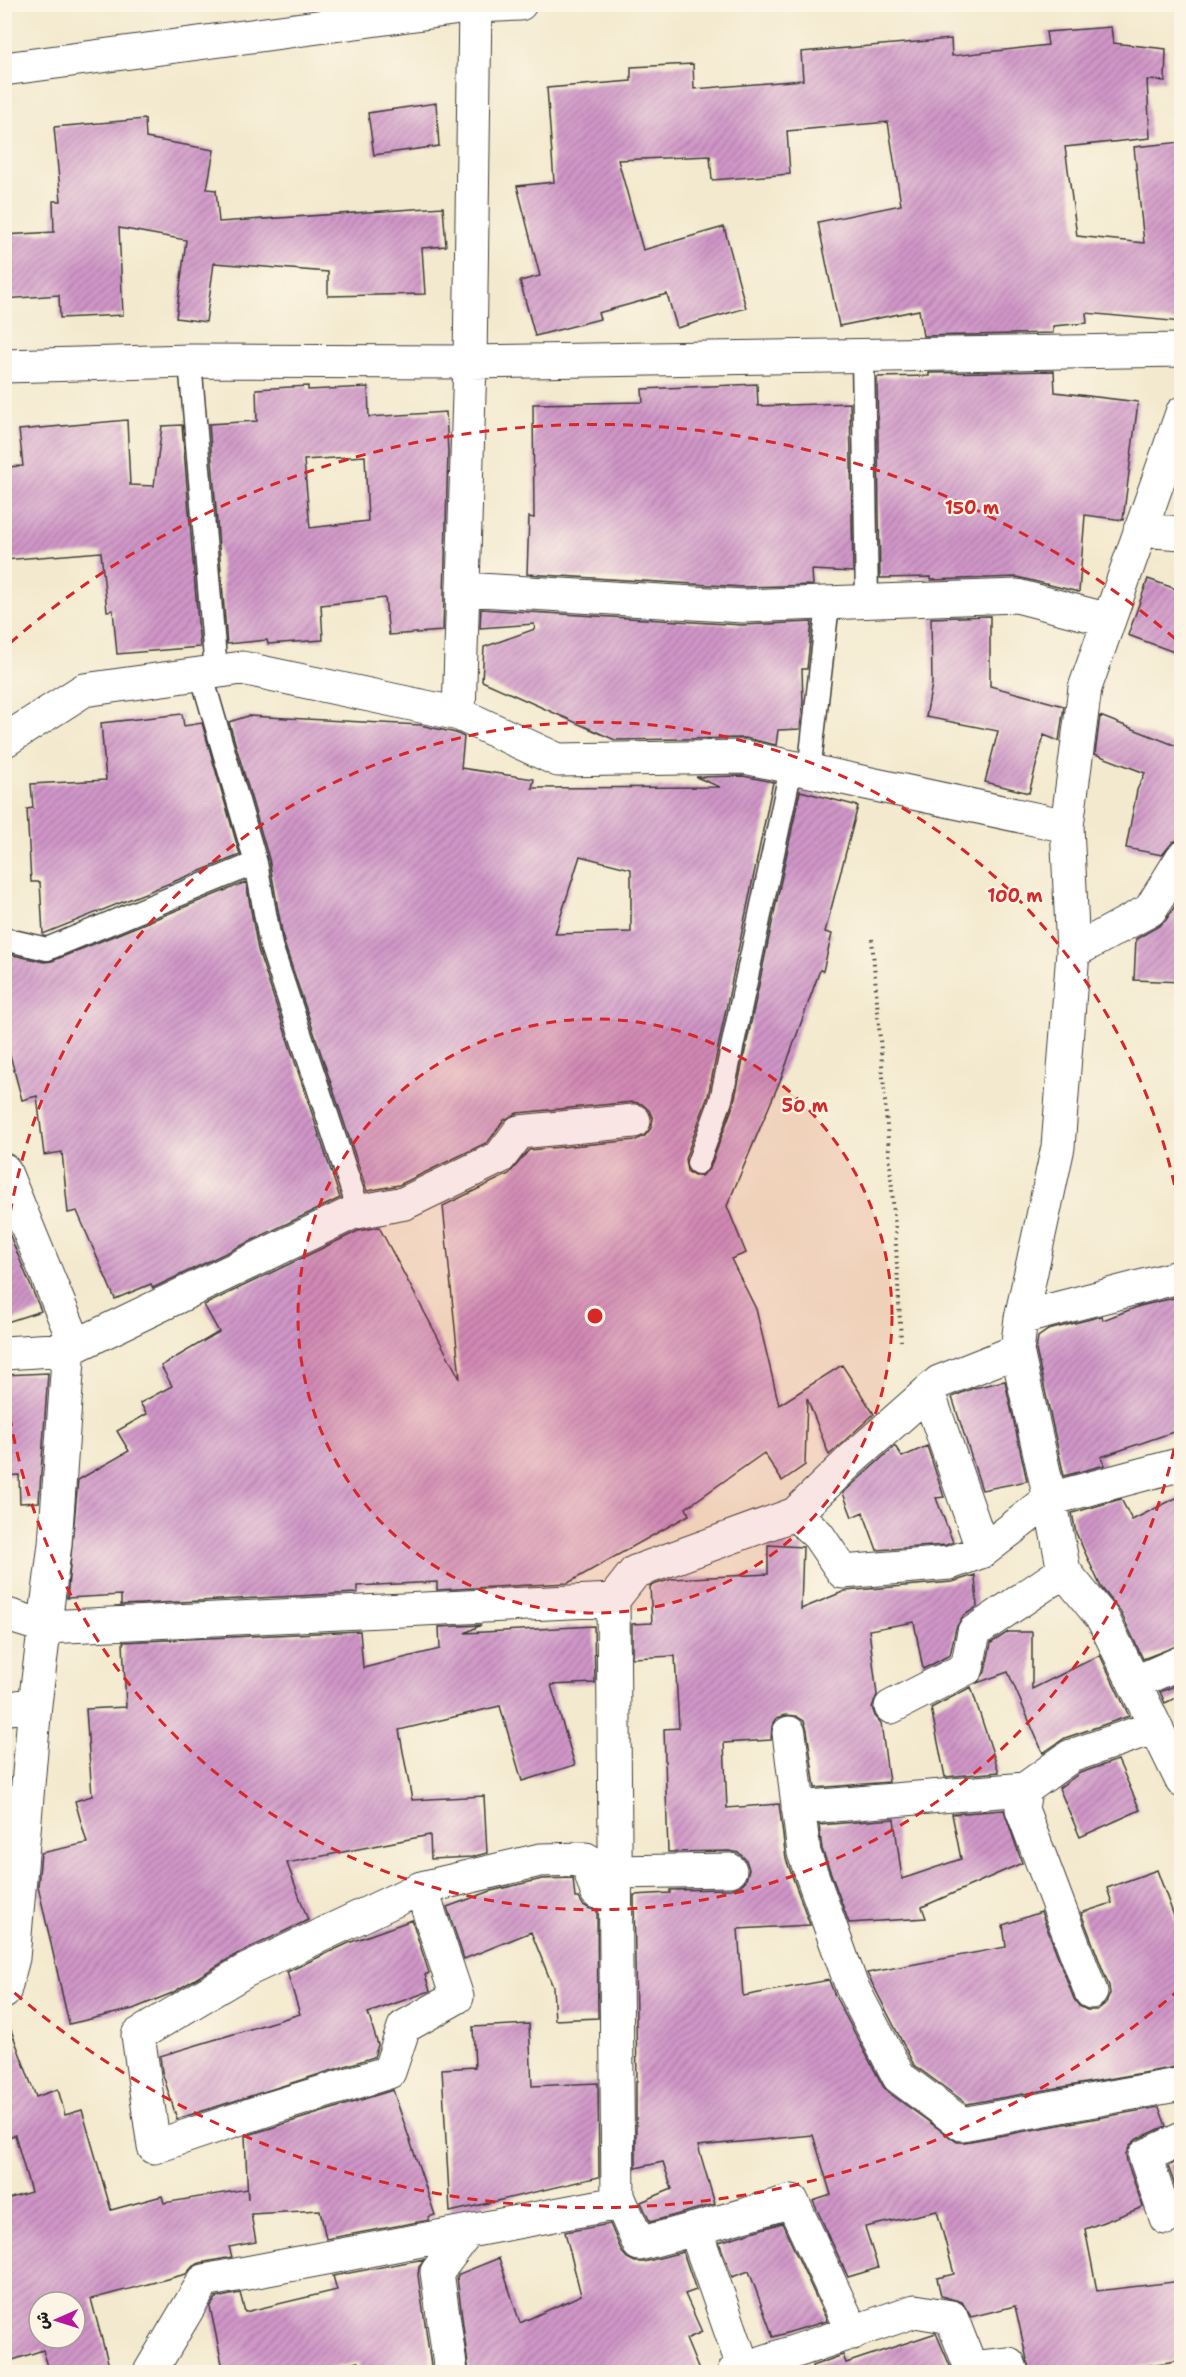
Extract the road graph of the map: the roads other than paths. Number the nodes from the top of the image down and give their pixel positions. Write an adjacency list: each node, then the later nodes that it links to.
1 (520, 4): 2 (street)
2 (475, 5): 3 (street); 7 (street)
3 (4, 69)
4 (1182, 350): 5 (street)
5 (862, 356): 7 (street); 13 (lane)
6 (190, 361): 7 (street); 8 (street); 16 (lane)
7 (470, 362): 12 (street)
8 (4, 366)
9 (1182, 413): 10 (street)
10 (1140, 530): 11 (street); 15 (street)
11 (1182, 533)
12 (463, 590): 14 (street); 17 (street)
13 (867, 602): 14 (street); 15 (street)
14 (828, 604): 19 (lane)
15 (1109, 620): 20 (street)
16 (209, 672): 17 (street); 18 (street); 22 (lane)
17 (459, 714): 19 (street)
18 (4, 741)
19 (800, 770): 20 (street); 26 (lane)
20 (1067, 826): 24 (street)
21 (1182, 858): 24 (street)
22 (256, 863): 23 (lane); 28 (lane)
23 (4, 939)
24 (1073, 952): 30 (street)
25 (634, 1121): 28 (street)
26 (698, 1163)
27 (4, 1170): 31 (street)
28 (359, 1211): 31 (street)
29 (1182, 1276): 30 (street)
30 (1021, 1318): 32 (street)
31 (69, 1348): 33 (street); 42 (street)
32 (1017, 1351): 34 (street); 36 (street)
33 (4, 1353)
34 (928, 1392): 37 (street); 38 (street)
35 (1182, 1464): 36 (street)
36 (1050, 1499): 38 (street); 39 (street)
37 (795, 1514): 38 (street); 40 (street)
38 (983, 1551)
39 (1064, 1571): 44 (street); 46 (street)
40 (613, 1600): 42 (street); 53 (street)
41 (4, 1614): 42 (street)
42 (46, 1627): 45 (street)
43 (1182, 1662): 44 (street)
44 (1134, 1683): 47 (street)
45 (20, 1706): 55 (street)
46 (891, 1707)
47 (1155, 1727): 49 (street); 50 (street)
48 (789, 1733): 51 (street)
49 (1182, 1780)
50 (1025, 1789): 51 (street); 56 (street)
51 (798, 1808): 57 (street)
52 (730, 1870): 53 (street)
53 (615, 1881): 54 (street); 59 (street)
54 (421, 1888): 54 (street)
55 (4, 1992)
56 (1091, 1992)
57 (1182, 2084)
58 (1182, 2139): 60 (street)
59 (618, 2196): 61 (street); 62 (street)
60 (1166, 2218)
61 (695, 2229): 63 (street); 64 (street)
62 (468, 2231): 65 (street); 66 (street)
63 (853, 2333): 64 (street); 67 (street)
64 (739, 2371)
65 (150, 2373)
66 (452, 2373)
67 (1012, 2373)

